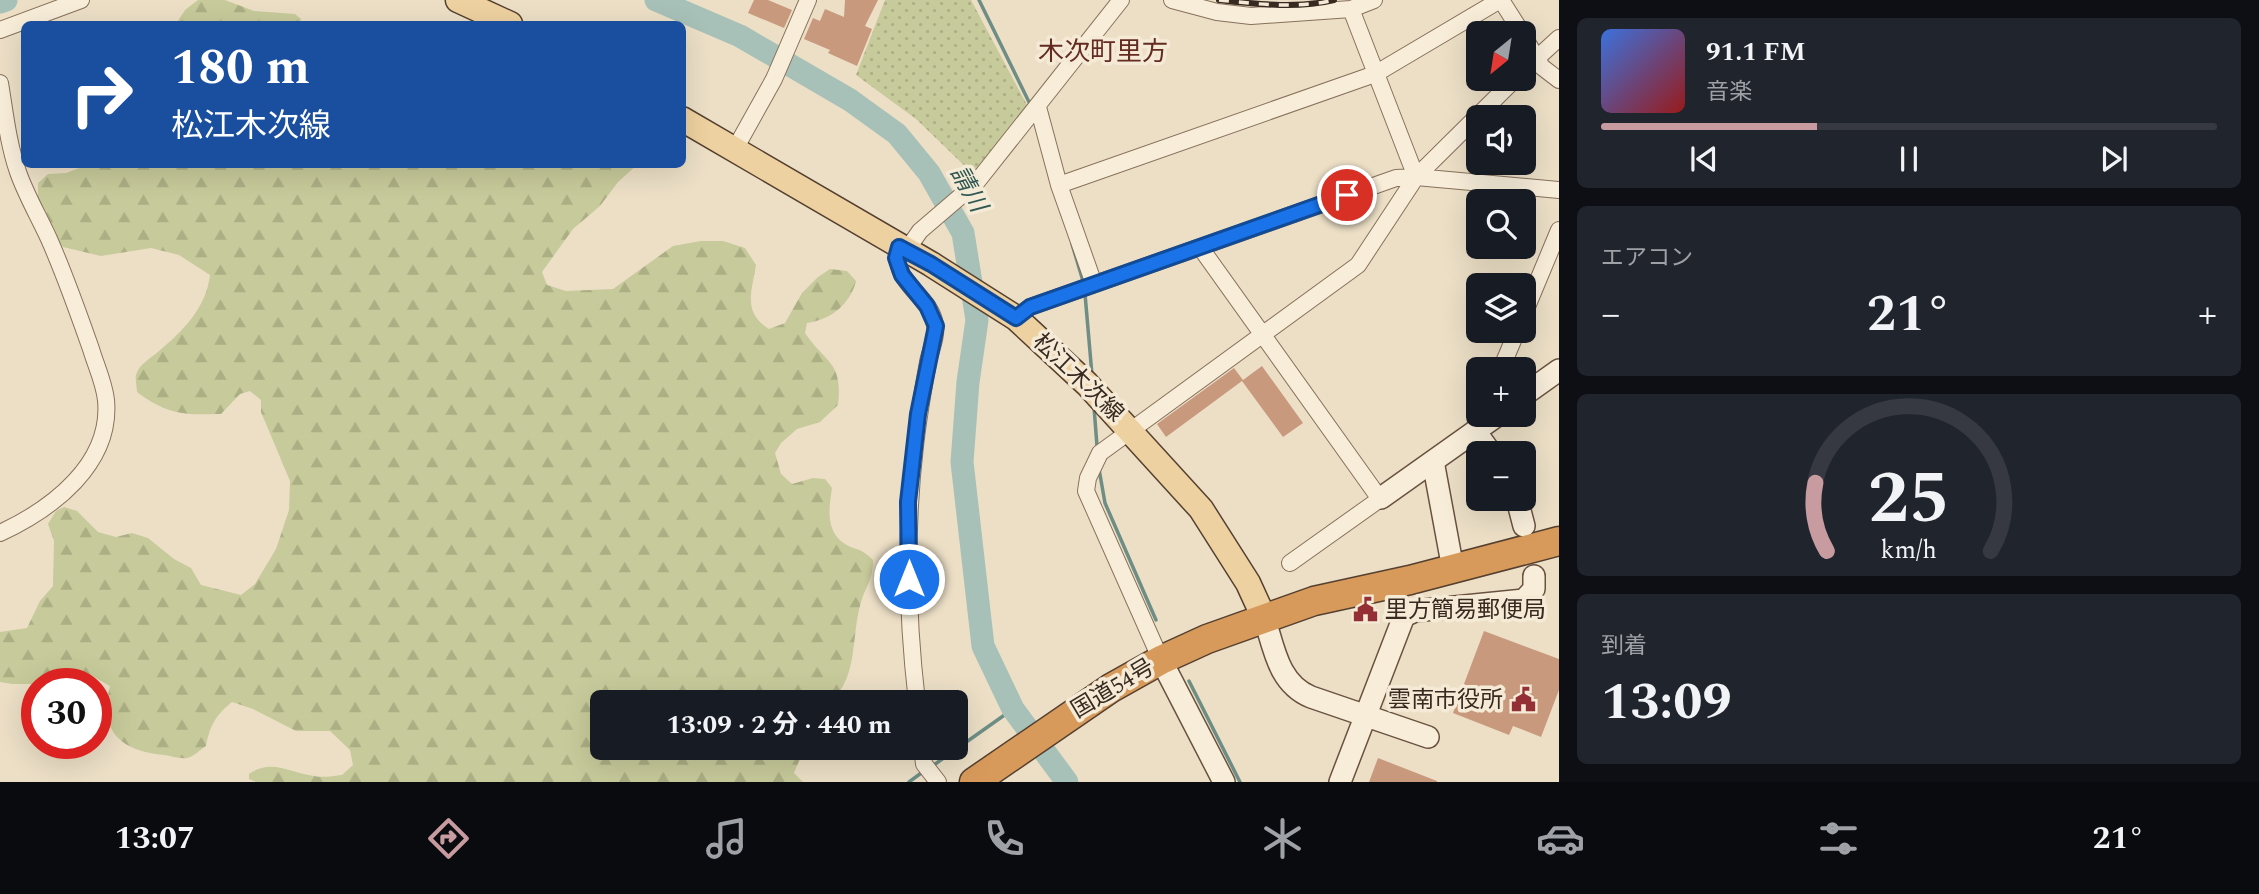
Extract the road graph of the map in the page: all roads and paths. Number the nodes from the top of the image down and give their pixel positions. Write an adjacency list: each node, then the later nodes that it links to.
1 (81, 0): 9 (street)
2 (458, 0): 10 (main road)
3 (808, 0): 22 (street)
4 (1121, 0): 20 (street)
5 (1172, 0): 8 (street)
6 (1374, 0): 8 (street)
7 (1500, 0): 11 (street); 16 (street)
8 (1351, 9): 16 (street)
9 (24, 21)
10 (504, 21)
11 (1514, 21)
12 (21, 22): 13 (street)
13 (0, 30)
14 (1559, 38): 15 (street)
15 (1537, 57): 17 (street)
16 (1375, 74): 23 (street); 24 (street)
17 (1559, 80)
18 (0, 83): 41 (street)
19 (1503, 91): 23 (street)
20 (1038, 107): 24 (street); 28 (street)
21 (686, 121): 22 (main road, 松江木次線)
22 (735, 149): 28 (main road, 松江木次線)
23 (1416, 177): 25 (street); 27 (street); 32 (street)
24 (1059, 185): 29 (street)
25 (1559, 190)
26 (1559, 230): 30 (street)
27 (1199, 247): 29 (street); 32 (street)
28 (902, 249): 31 (main road, 松江木次線); 49 (street)
29 (1094, 284): 31 (street)
30 (1536, 285)
31 (1010, 313): 36 (main road, 松江木次線)
32 (1263, 333): 36 (street); 38 (street)
33 (1559, 370): 34 (street)
34 (1536, 386)
35 (1474, 427): 37 (street)
36 (1131, 430): 47 (main road, 松江木次線); 48 (street)
37 (1433, 461): 38 (street); 45 (street)
38 (1381, 498): 44 (street)
39 (1520, 511): 40 (street)
40 (1524, 526)
41 (0, 533)
42 (1559, 541): 45 (highway, 国道54号)
43 (1559, 556): 47 (highway, 国道54号)
44 (1290, 563)
45 (1453, 569): 47 (highway, 国道54号)
46 (1534, 576): 50 (street)
47 (1265, 620): 48 (highway, 国道54号); 50 (street)
48 (1161, 660): 52 (highway, 国道54号); 53 (street)
49 (916, 690)
50 (1365, 715): 51 (street); 54 (street)
51 (1428, 737)
52 (974, 782)
53 (1224, 782)
54 (1340, 782)

